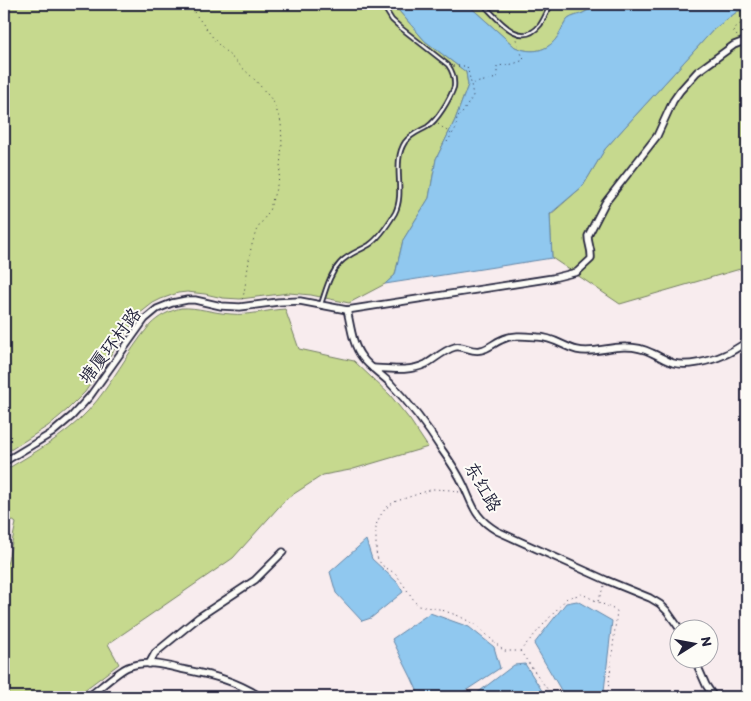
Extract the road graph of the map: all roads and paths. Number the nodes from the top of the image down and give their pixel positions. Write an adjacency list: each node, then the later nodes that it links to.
1 (188, 4): 15 (path)
2 (382, 4): 9 (lane)
3 (483, 4): 6 (lane)
4 (552, 4): 6 (lane)
5 (747, 14): 7 (path)
6 (516, 33): 10 (path)
7 (738, 36)
8 (747, 40): 16 (street)
9 (448, 65): 10 (path); 11 (lane)
10 (471, 84): 12 (path)
11 (434, 121): 12 (path); 14 (lane)
12 (452, 134): 13 (path)
13 (447, 142)
14 (321, 304): 15 (street, 塘厦环村路); 16 (street, 塘厦环村路)
15 (240, 307): 19 (street, 塘厦环村路)
16 (347, 310): 18 (street, 东红路)
17 (747, 342): 18 (street)
18 (373, 368): 20 (street, 东红路)
19 (4, 462)
20 (468, 496): 22 (street, 东红路); 25 (path)
21 (283, 552): 26 (street)
22 (606, 580): 23 (path); 24 (street, 东红路)
23 (598, 601): 25 (path); 31 (path)
24 (672, 618)
25 (520, 652): 30 (path)
26 (149, 664): 28 (street); 29 (street)
27 (698, 668): 32 (street)
28 (88, 697)
29 (261, 697)
30 (553, 697)
31 (608, 697)
32 (714, 697)

